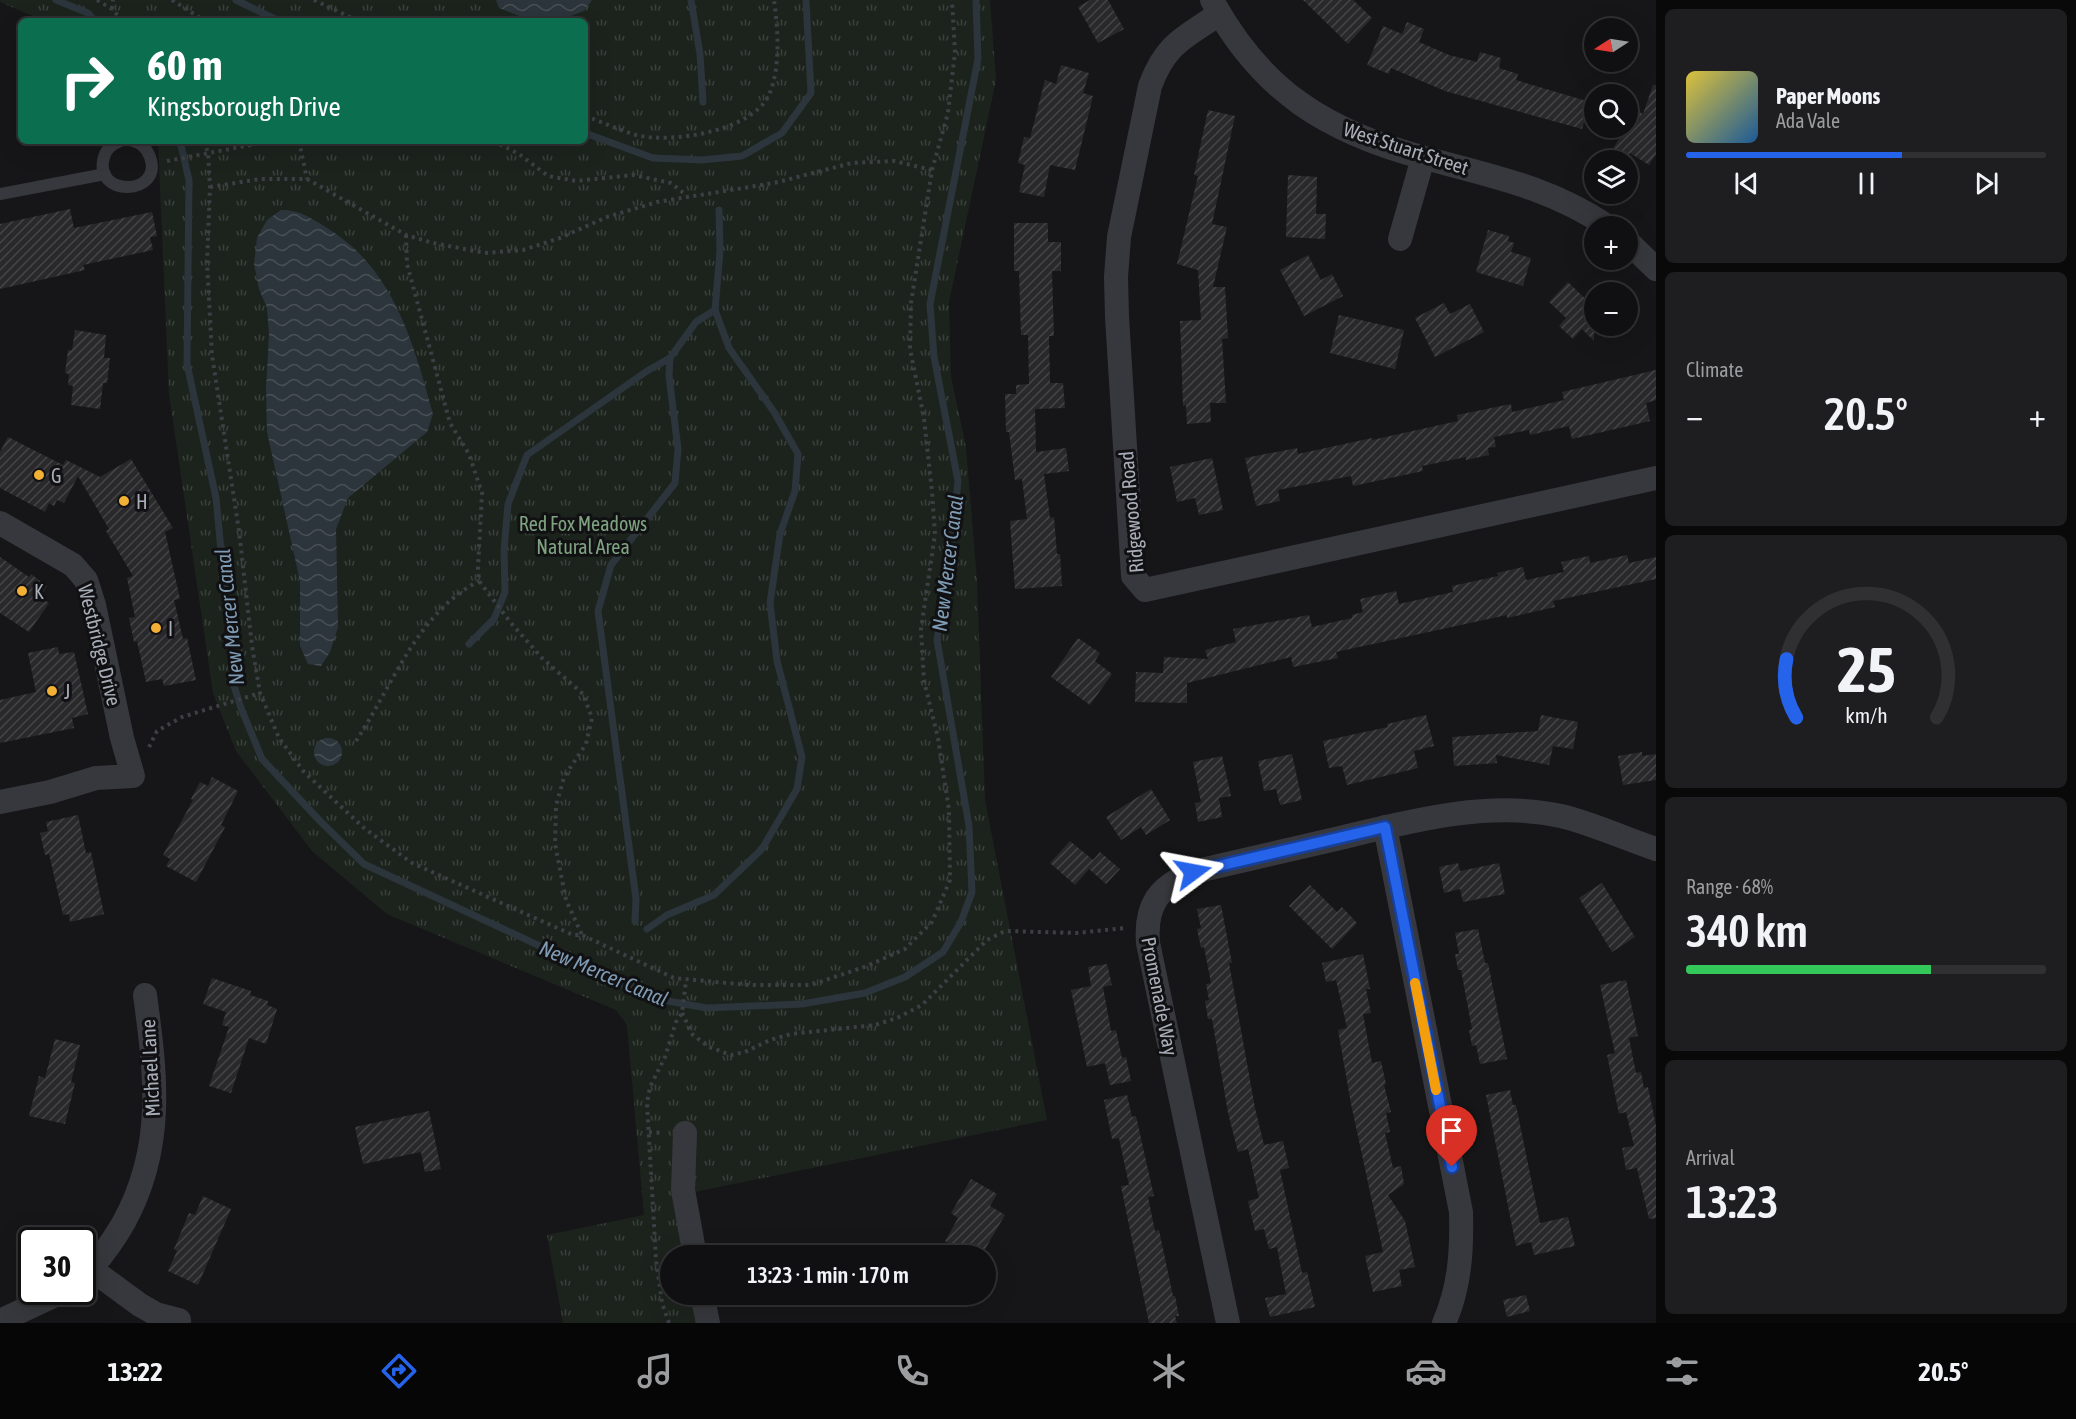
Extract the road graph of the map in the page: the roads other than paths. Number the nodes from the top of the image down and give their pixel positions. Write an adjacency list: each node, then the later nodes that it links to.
1 (1216, 7): 4 (street, West Stuart Street); 9 (street, Ridgewood Road)
2 (116, 144): 5 (lane)
3 (138, 144): 5 (lane)
4 (1423, 158): 7 (street, West Stuart Street); 8 (street)
5 (105, 174): 6 (lane)
6 (0, 194)
7 (1592, 216)
8 (1400, 239)
9 (1656, 478)
10 (0, 523): 11 (street, Westbridge Drive)
11 (0, 802)
12 (1385, 827): 13 (street, Promenade Way); 24 (street, Promenade Way); 25 (street)
13 (1656, 849)
14 (145, 995): 17 (street, Michael Lane)
15 (685, 1133): 16 (street)
16 (693, 1245)
17 (96, 1262)
18 (96, 1278): 21 (street, Michael Lane)
19 (34, 1305): 22 (street)
20 (704, 1305): 23 (street)
21 (179, 1320)
22 (0, 1321)
23 (708, 1323)
24 (1228, 1323)
25 (1444, 1323)

